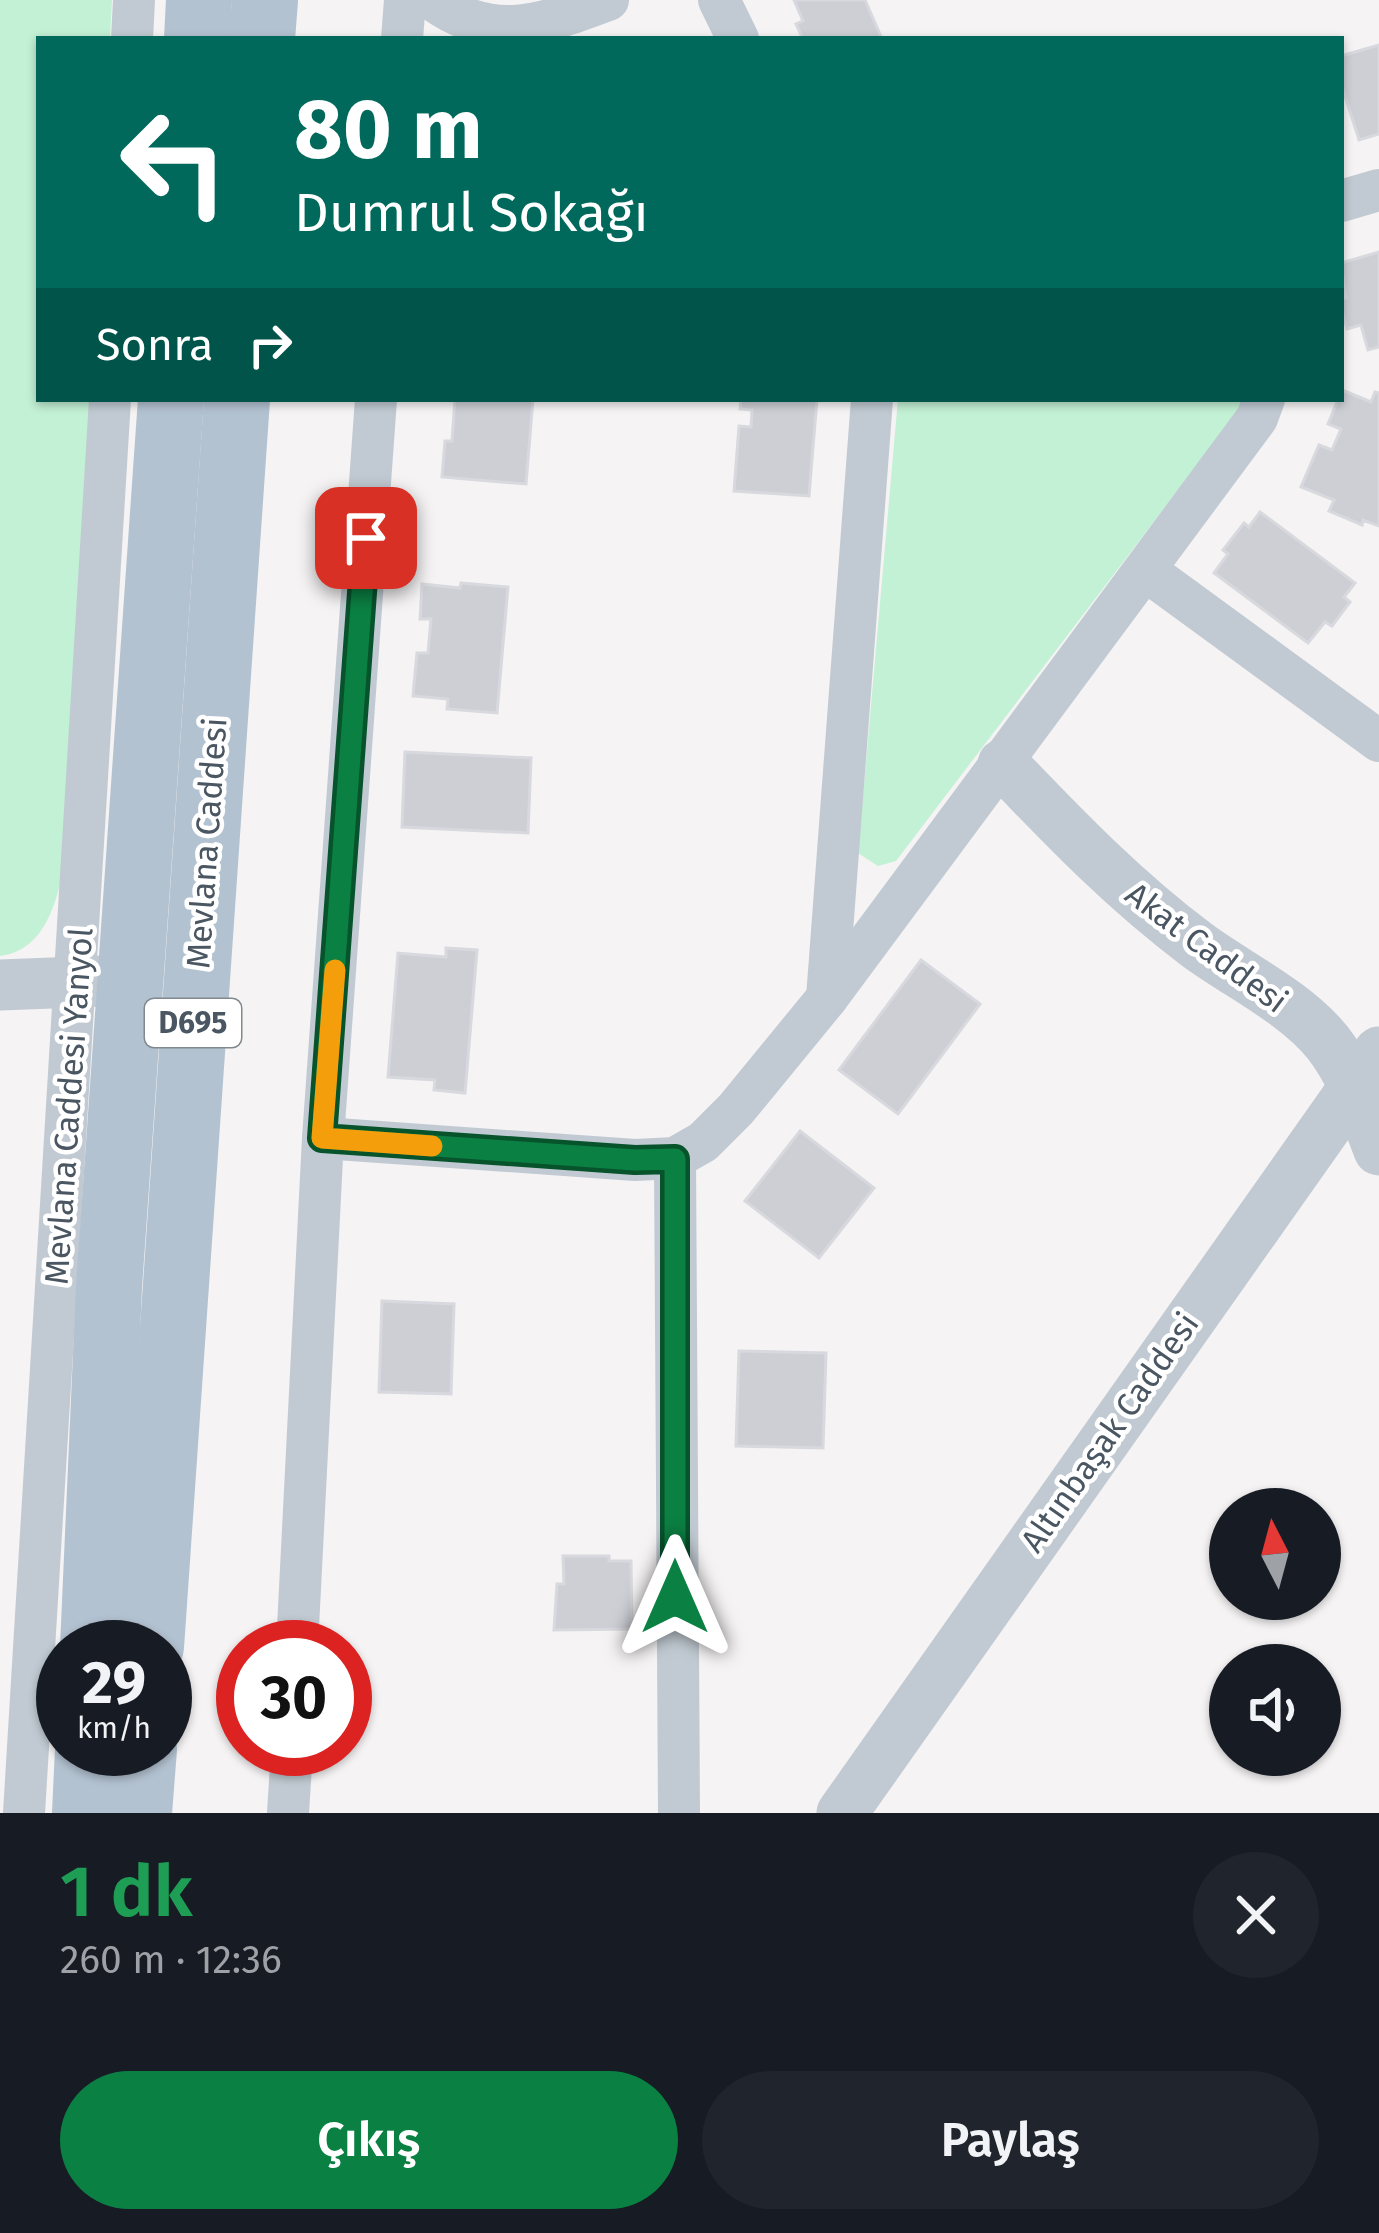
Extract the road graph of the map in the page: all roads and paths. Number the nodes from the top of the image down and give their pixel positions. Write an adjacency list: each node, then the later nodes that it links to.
1 (134, 0): 8 (street)
2 (200, 0): 9 (main road)
3 (265, 0): 10 (main road)
4 (404, 0): 11 (street)
5 (433, 0): 6 (street)
6 (608, 0)
7 (719, 0): 12 (street)
8 (131, 36)
9 (197, 36)
10 (262, 36)
11 (402, 36)
12 (737, 36)
13 (1379, 190): 14 (street)
14 (1344, 200)
15 (110, 402): 24 (street, Mevlana Caddesi Yanyol)
16 (171, 402): 24 (main road, Mevlana Caddesi / D695)
17 (237, 402): 32 (main road, Mevlana Caddesi / D695)
18 (376, 402): 28 (street)
19 (872, 402): 26 (street)
20 (1263, 402): 21 (street)
21 (1145, 570): 22 (street); 23 (street)
22 (1379, 741)
23 (1003, 764): 26 (street); 27 (street, Akat Caddesi)
24 (103, 981): 25 (street); 31 (main road, Mevlana Caddesi / D695); 37 (street, Mevlana Caddesi Yanyol)
25 (0, 985)
26 (827, 998): 30 (street)
27 (1366, 1068): 29 (street, Akat Caddesi); 42 (street, Altınbaşak Caddesi)
28 (322, 1138): 30 (street); 33 (street)
29 (1379, 1150)
30 (675, 1159): 41 (street)
31 (94, 1620)
32 (153, 1620)
33 (298, 1620)
34 (87, 1776): 38 (main road)
35 (142, 1776): 39 (main road)
36 (290, 1776): 40 (street)
37 (24, 1813)
38 (85, 1813)
39 (139, 1813)
40 (288, 1813)
41 (679, 1813)
42 (842, 1813)

